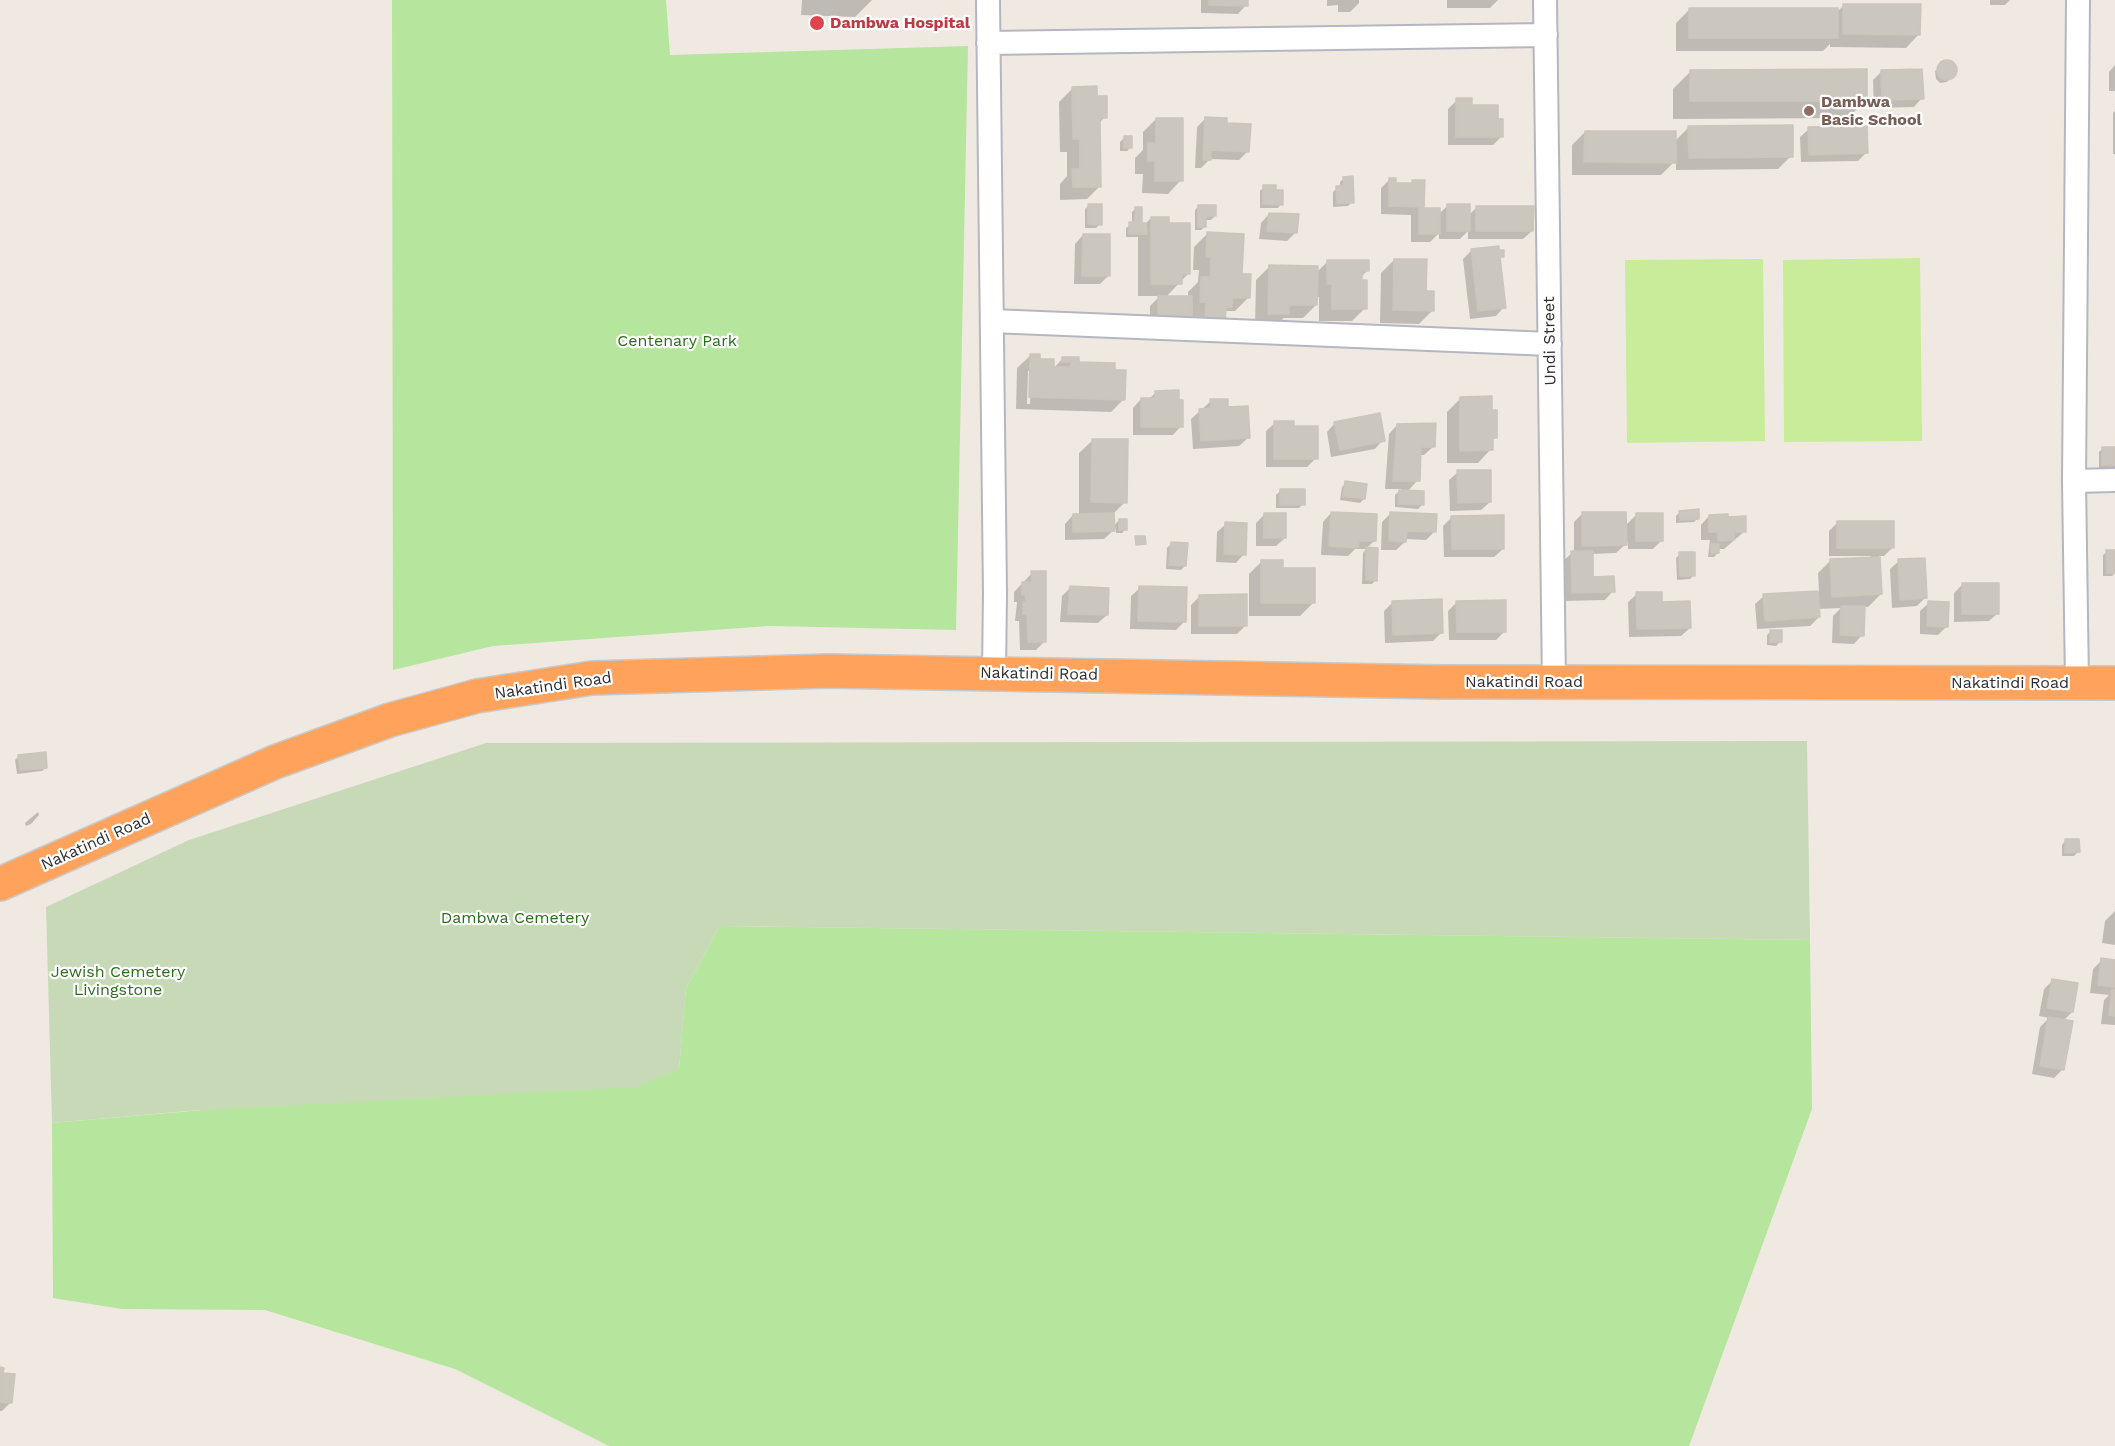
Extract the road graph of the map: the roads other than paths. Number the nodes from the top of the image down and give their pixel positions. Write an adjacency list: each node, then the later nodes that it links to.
1 (988, 0): 5 (street)
2 (1545, 0): 4 (street, Undi Street)
3 (2078, 0): 9 (street)
4 (1546, 35): 5 (street); 7 (street, Undi Street)
5 (988, 43): 6 (street)
6 (992, 321): 7 (street); 10 (street)
7 (1550, 344): 11 (street, Undi Street)
8 (2115, 480): 9 (street)
9 (2074, 481): 12 (street)
10 (994, 673): 11 (highway, Nakatindi Road); 14 (highway, Nakatindi Road)
11 (1554, 682): 12 (highway, Nakatindi Road)
12 (2077, 683): 13 (highway, Nakatindi Road)
13 (2115, 683)
14 (0, 884)

